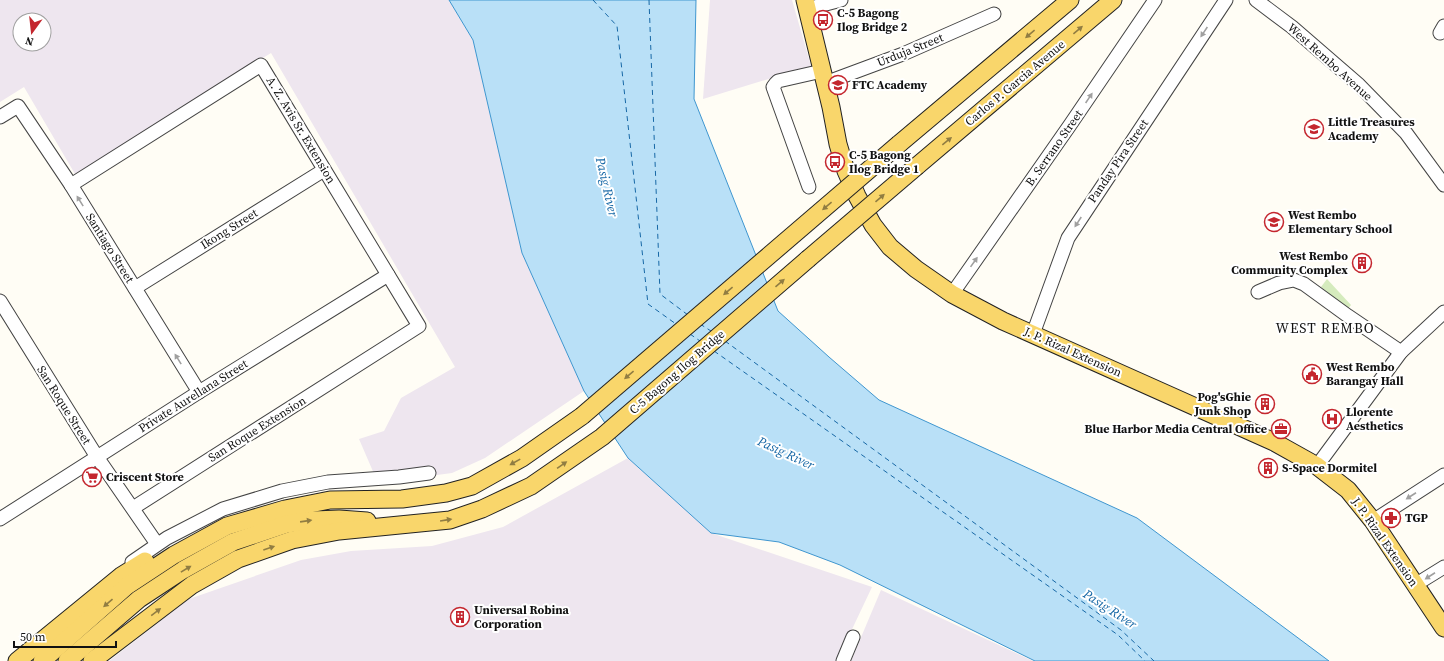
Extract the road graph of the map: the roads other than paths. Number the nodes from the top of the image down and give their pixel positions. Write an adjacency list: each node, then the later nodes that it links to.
1 (841, 0): 7 (street)
2 (1070, 0): 30 (main road, one-way to 30, bridge)
3 (1113, 0): 11 (main road, Carlos P. Garcia Avenue, one-way to 3)
4 (1155, 0): 19 (street, B. Serrano Street, one-way to 4)
5 (1226, 0): 23 (street, Panday Pira Street, one-way to 23)
6 (1256, 0): 13 (street, West Rembo Avenue)
7 (806, 4): 9 (main road, J. P. Rizal Extension)
8 (994, 14): 9 (street, Urduja Street)
9 (824, 77): 15 (street, Urduja Street); 19 (main road, J. P. Rizal Extension)
10 (0, 117): 14 (street, Santiago Street)
11 (917, 166): 34 (main road, C-5 Bagong Ilog Bridge, one-way to 11, bridge)
12 (324, 170): 14 (street, A. Z. Avis Sr. Extension); 16 (street, A. Z. Avis Sr. Extension); 17 (street, Ikong Street)
13 (1444, 185)
14 (71, 186): 17 (street, Santiago Street, one-way to 14)
15 (809, 187)
16 (388, 274): 22 (street, A. Z. Avis Sr. Extension); 25 (street, Private Aurellana Street)
17 (135, 288): 25 (street, Santiago Street, one-way to 17)
18 (1258, 292): 24 (street)
19 (952, 294): 23 (main road, J. P. Rizal Extension)
20 (0, 301): 26 (street, San Roque Street)
21 (1444, 312): 24 (street)
22 (419, 326): 31 (street, San Roque Extension)
23 (1034, 334): 27 (main road, J. P. Rizal Extension)
24 (1401, 352): 27 (street)
25 (199, 392): 26 (street, Private Aurellana Street)
26 (97, 457): 31 (street, San Roque Street); 32 (street, Private Aurellana Street)
27 (1317, 466): 33 (main road, J. P. Rizal Extension)
28 (429, 473): 35 (street)
29 (1444, 475): 33 (street, one-way to 33)
30 (402, 498): 40 (main road); 41 (main road, one-way to 41)
31 (132, 508): 35 (street)
32 (0, 519)
33 (1373, 521): 37 (main road, J. P. Rizal Extension)
34 (407, 525): 42 (main road, one-way to 34); 43 (main road, one-way to 34)
35 (157, 544): 40 (street)
36 (1444, 567): 37 (street, one-way to 37)
37 (1415, 585): 38 (main road, J. P. Rizal Extension)
38 (1444, 628)
39 (854, 637): 44 (street)
40 (22, 656)
41 (42, 661)
42 (67, 661)
43 (92, 661)
44 (843, 661)

